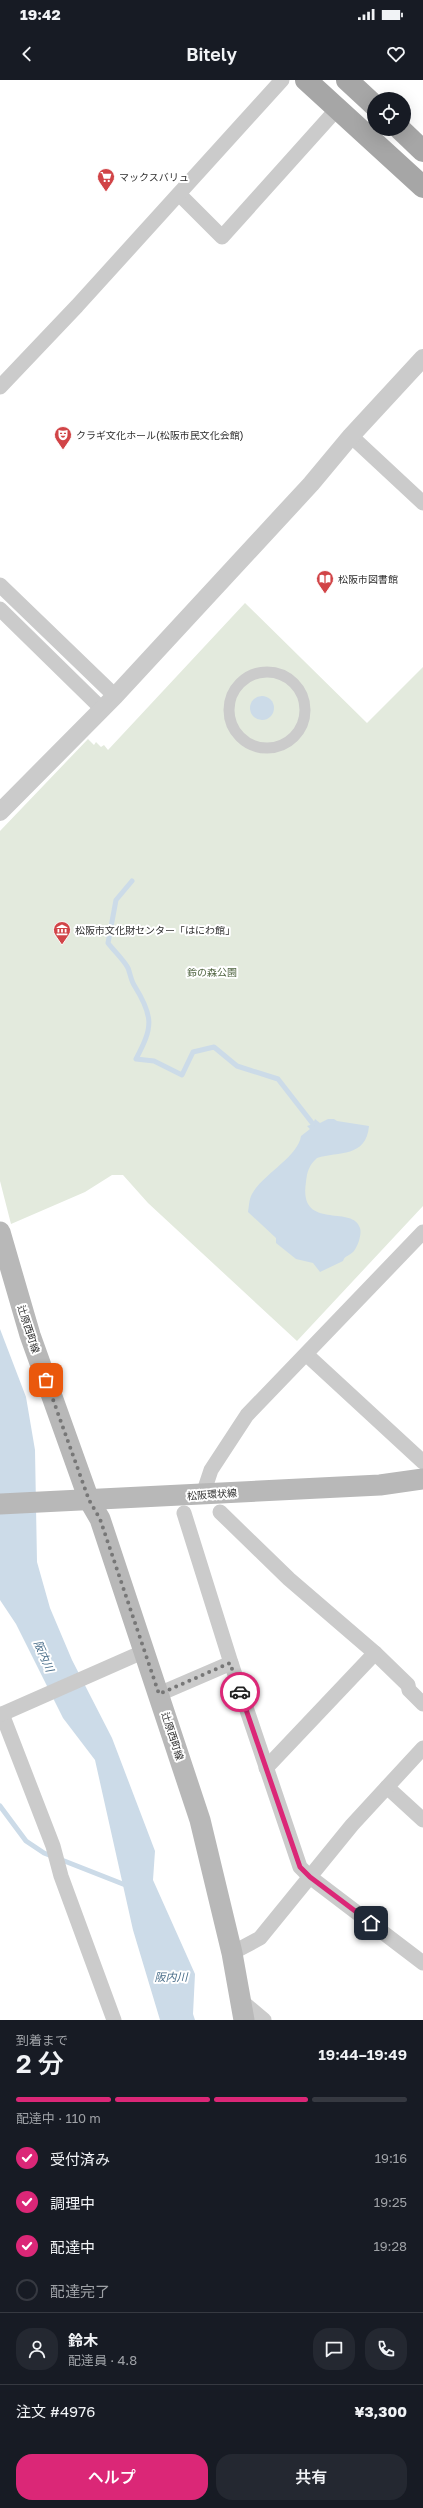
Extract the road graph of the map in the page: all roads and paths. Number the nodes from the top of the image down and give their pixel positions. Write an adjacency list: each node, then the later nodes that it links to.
1 (282, 80): 9 (street)
2 (306, 80): 5 (main road)
3 (346, 80): 4 (main road)
4 (367, 99)
5 (338, 109): 8 (main road); 9 (street)
6 (407, 136): 7 (main road)
7 (423, 151)
8 (423, 187)
9 (179, 194): 11 (street)
10 (423, 358): 12 (street)
11 (0, 386)
12 (351, 436): 13 (street); 17 (street)
13 (423, 504)
14 (0, 585): 17 (street)
15 (0, 609): 18 (street)
16 (238, 684): 16 (street)
17 (114, 696): 18 (street)
18 (102, 709): 19 (street)
19 (0, 812)
20 (0, 1232): 26 (main road, 辻原西町線)
21 (423, 1232): 22 (street)
22 (307, 1355): 23 (street); 25 (street)
23 (423, 1462)
24 (423, 1479): 25 (main road, 松阪環状線)
25 (204, 1494): 26 (main road, 松阪環状線)
26 (81, 1501): 27 (main road, 松阪環状線); 31 (main road, 辻原西町線)
27 (0, 1504)
28 (220, 1512): 30 (street)
29 (184, 1513): 32 (street)
30 (375, 1652): 34 (street); 37 (street)
31 (139, 1654): 33 (main road, 辻原西町線); 35 (street)
32 (230, 1663): 33 (street); 37 (street)
33 (159, 1694): 41 (main road, 辻原西町線)
34 (423, 1704)
35 (2, 1714): 44 (street)
36 (423, 1748): 38 (street)
37 (266, 1768): 40 (street)
38 (387, 1787): 39 (street); 40 (street)
39 (423, 1819)
40 (310, 1877): 41 (street); 42 (street)
41 (232, 1953): 43 (main road, 辻原西町線)
42 (423, 1963)
43 (239, 1999): 45 (main road, 辻原西町線); 46 (street)
44 (114, 2020)
45 (244, 2020)
46 (264, 2020)

